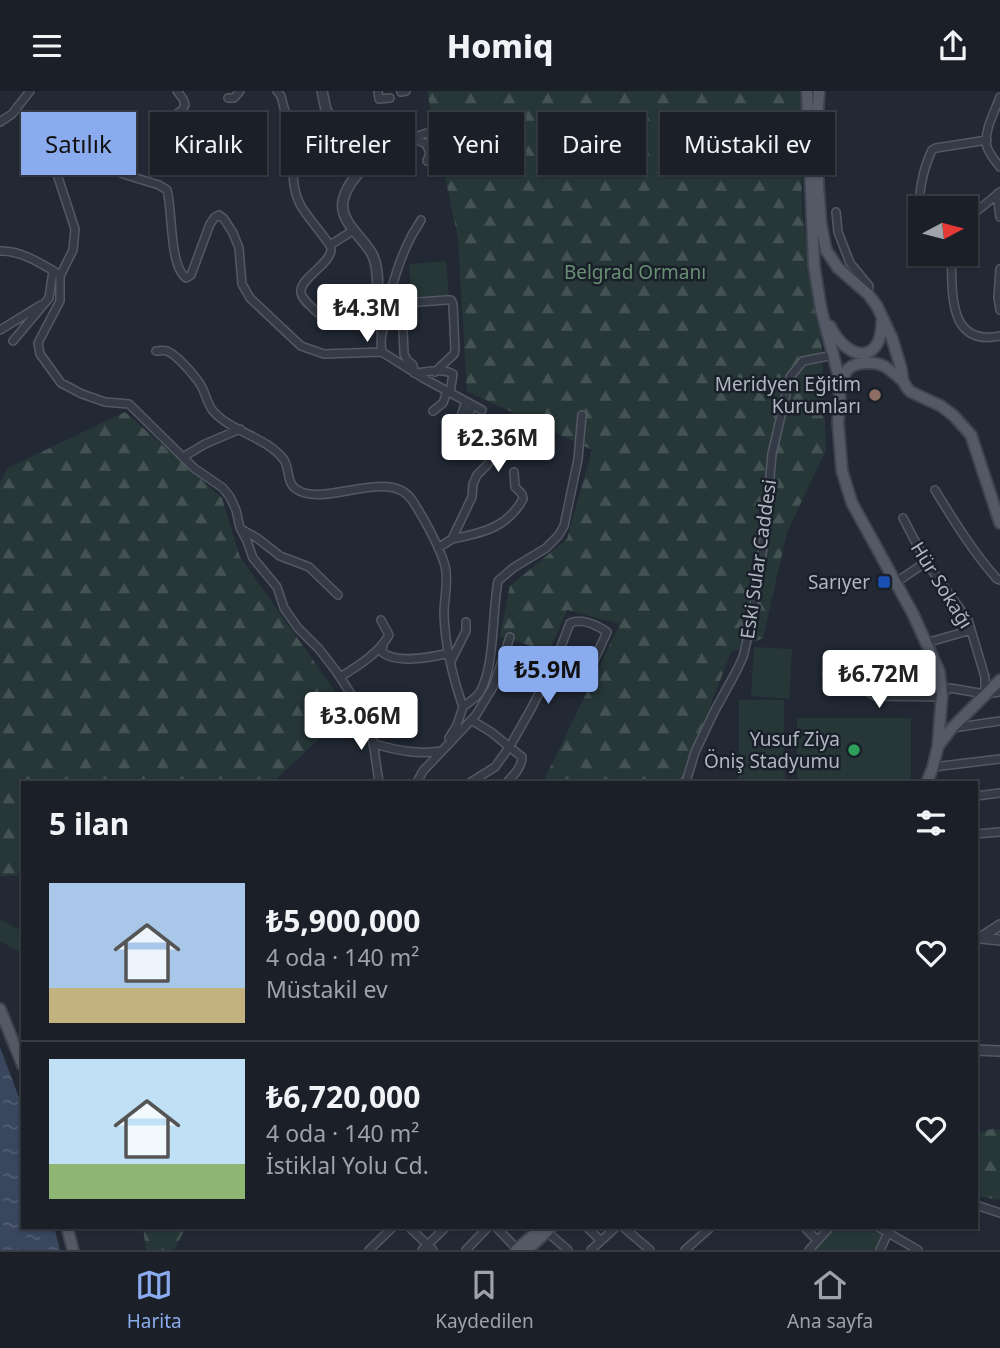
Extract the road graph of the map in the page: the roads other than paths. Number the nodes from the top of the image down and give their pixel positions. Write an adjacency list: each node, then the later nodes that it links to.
1 (30, 91): 14 (street)
2 (177, 91): 12 (street)
3 (240, 91): 10 (street)
4 (278, 91): 31 (street)
5 (322, 91): 13 (street)
6 (378, 91): 11 (street)
7 (807, 91): 41 (main road)
8 (819, 91): 36 (main road)
9 (1000, 97): 18 (street)
10 (228, 98)
11 (390, 98)
12 (179, 112)
13 (327, 112)
14 (0, 122)
15 (428, 134): 16 (street)
16 (415, 137)
17 (415, 139): 19 (street)
18 (986, 140): 20 (street); 25 (street)
19 (427, 161)
20 (1000, 167)
21 (57, 175): 35 (street)
22 (126, 175): 48 (street)
23 (357, 175): 30 (street)
24 (998, 193): 26 (street); 28 (street)
25 (921, 196)
26 (978, 210)
27 (836, 212): 36 (street)
28 (1000, 217)
29 (421, 220): 44 (street)
30 (354, 230): 31 (street); 44 (street)
31 (330, 245): 38 (street)
32 (0, 251): 35 (street)
33 (952, 266): 45 (street)
34 (1000, 269): 39 (street)
35 (57, 273): 37 (street); 63 (street)
36 (868, 294): 40 (main road)
37 (45, 303): 43 (street); 46 (street)
38 (330, 309)
39 (1000, 310)
40 (882, 315): 41 (main road); 52 (main road)
41 (824, 318): 49 (main road)
42 (1000, 326): 45 (street)
43 (0, 330)
44 (382, 331): 48 (street)
45 (997, 336)
46 (13, 341)
47 (156, 351): 59 (street)
48 (382, 352): 51 (street)
49 (834, 355): 54 (main road); 104 (street, Eski Sular Caddesi)
50 (435, 372): 51 (street); 51 (street); 53 (street)
51 (414, 373): 53 (street)
52 (903, 381): 54 (main road); 67 (main road)
53 (448, 392): 55 (street); 57 (street)
54 (840, 402): 73 (main road)
55 (470, 403): 56 (street); 60 (street); 61 (street)
56 (482, 410)
57 (433, 411)
58 (582, 415): 89 (street)
59 (240, 429): 63 (street); 70 (street)
60 (463, 430)
61 (452, 433)
62 (498, 448): 69 (street)
63 (184, 457): 68 (street)
64 (513, 472): 69 (street)
65 (935, 490): 72 (street)
66 (903, 518): 71 (street, Hür Sokağı)
67 (1000, 523)
68 (240, 528): 74 (street); 84 (street)
69 (452, 539): 70 (street)
70 (438, 548): 81 (street)
71 (926, 562): 73 (street); 77 (street, Hür Sokağı)
72 (1000, 580)
73 (895, 583): 79 (main road)
74 (338, 595)
75 (381, 620): 80 (street)
76 (466, 622): 81 (street)
77 (971, 629): 79 (street); 87 (street, Hür Sokağı)
78 (510, 637): 91 (street)
79 (926, 643): 88 (main road)
80 (383, 645): 81 (street); 84 (street)
81 (450, 657): 89 (street)
82 (591, 667): 95 (street)
83 (827, 674): 88 (street)
84 (340, 677): 94 (street)
85 (1000, 681): 87 (main road)
86 (1000, 692): 87 (street)
87 (985, 694): 88 (street); 93 (main road)
88 (941, 696): 90 (main road)
89 (463, 707): 97 (street)
90 (940, 715): 93 (main road); 96 (main road)
91 (471, 720): 95 (street); 97 (street)
92 (1000, 721): 93 (street)
93 (952, 728): 96 (main road)
94 (373, 744): 97 (street); 100 (street)
95 (510, 746): 102 (street); 103 (street)
96 (938, 746): 99 (main road)
97 (441, 752): 101 (street)
98 (1000, 759): 99 (street)
99 (933, 767): 105 (main road)
100 (379, 781)
101 (418, 781)
102 (473, 781)
103 (509, 781)
104 (686, 781)
105 (927, 781)
106 (1000, 793): 107 (street)
107 (978, 796)
108 (1000, 832): 109 (street)
109 (978, 835)
110 (1000, 925): 111 (street)
111 (978, 938): 112 (street)
112 (1000, 940)
113 (0, 1009): 116 (main road)
114 (978, 1050): 115 (street)
115 (1000, 1051)
116 (21, 1061)
117 (978, 1206): 118 (street)
118 (1000, 1213)
119 (68, 1229): 138 (main road)
120 (391, 1229): 139 (street)
121 (411, 1229): 137 (street)
122 (444, 1229): 137 (street)
123 (486, 1229): 140 (street)
124 (498, 1229): 141 (street)
125 (546, 1229): 141 (main road)
126 (548, 1229): 142 (street)
127 (589, 1229): 136 (street)
128 (614, 1229): 136 (street)
129 (625, 1229): 144 (street)
130 (709, 1229): 145 (street)
131 (806, 1229): 135 (street)
132 (828, 1229): 135 (street)
133 (881, 1229): 134 (street)
134 (888, 1233): 147 (street); 148 (street)
135 (817, 1240): 146 (street)
136 (601, 1241): 143 (street)
137 (428, 1248)
138 (73, 1250)
139 (369, 1250)
140 (466, 1250)
141 (520, 1250)
142 (568, 1250)
143 (591, 1250)
144 (650, 1250)
145 (685, 1250)
146 (808, 1250)
147 (880, 1250)
148 (918, 1250)

